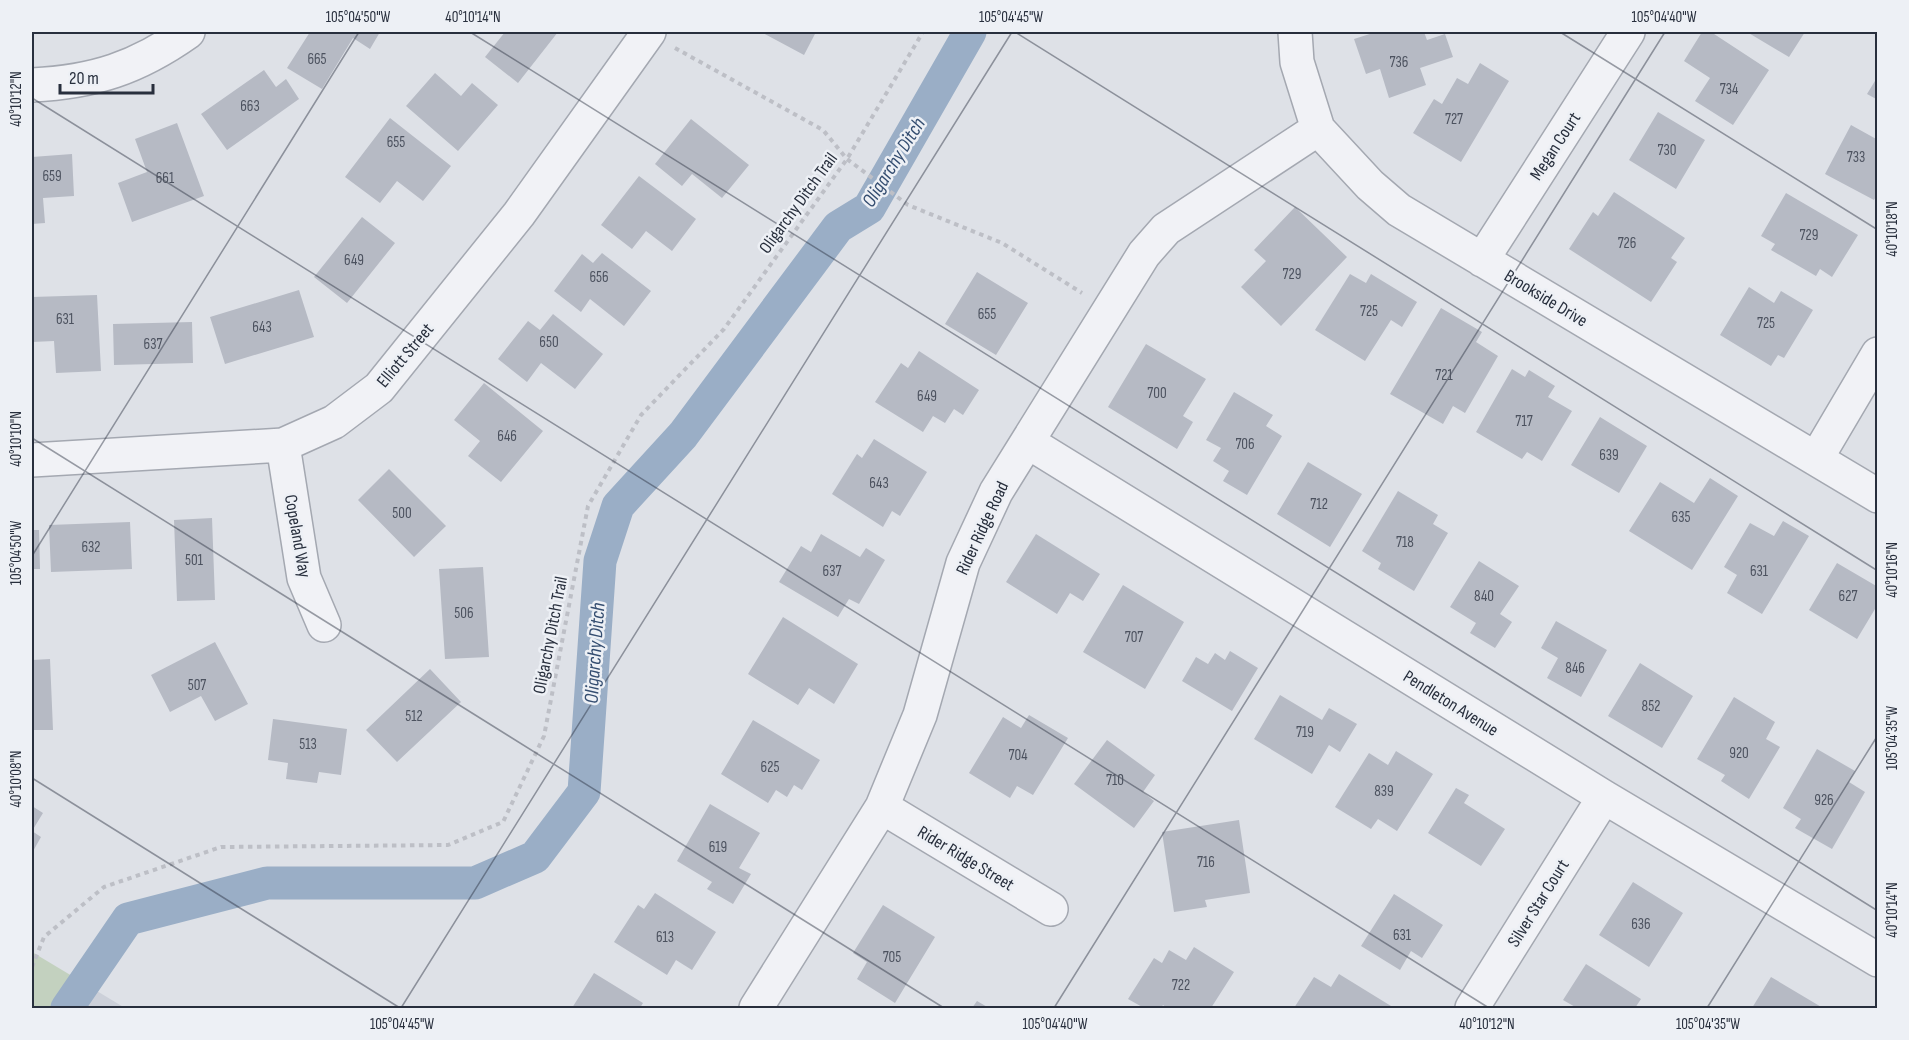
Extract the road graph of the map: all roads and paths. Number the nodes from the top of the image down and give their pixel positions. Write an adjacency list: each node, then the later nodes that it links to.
1 (188, 32): 6 (street)
2 (649, 32): 8 (path); 13 (street, Elliott Street)
3 (923, 32): 8 (path, Oligarchy Ditch Trail)
4 (1295, 32): 7 (street, Brookside Drive)
5 (1628, 32): 9 (street, Megan Court)
6 (32, 85)
7 (1318, 129): 9 (street, Brookside Drive); 10 (street, Rider Ridge Road)
8 (847, 159): 10 (path); 22 (path, Oligarchy Ditch Trail)
9 (1482, 260): 14 (street, Brookside Drive)
10 (1110, 310): 12 (street, Rider Ridge Road)
11 (1878, 354): 14 (street)
12 (1028, 442): 18 (street, Pendleton Avenue); 19 (street, Rider Ridge Road)
13 (283, 445): 15 (street, Elliott Street); 17 (street, Copeland Way)
14 (1816, 459): 16 (street, Brookside Drive)
15 (32, 460)
16 (1878, 496)
17 (324, 625)
18 (1604, 797): 21 (street, Pendleton Avenue); 24 (street, Silver Star Court)
19 (882, 807): 20 (street, Rider Ridge Street); 23 (street, Rider Ridge Road)
20 (1051, 909)
21 (1878, 960)
22 (32, 967)
23 (756, 1008)
24 (1472, 1008)

